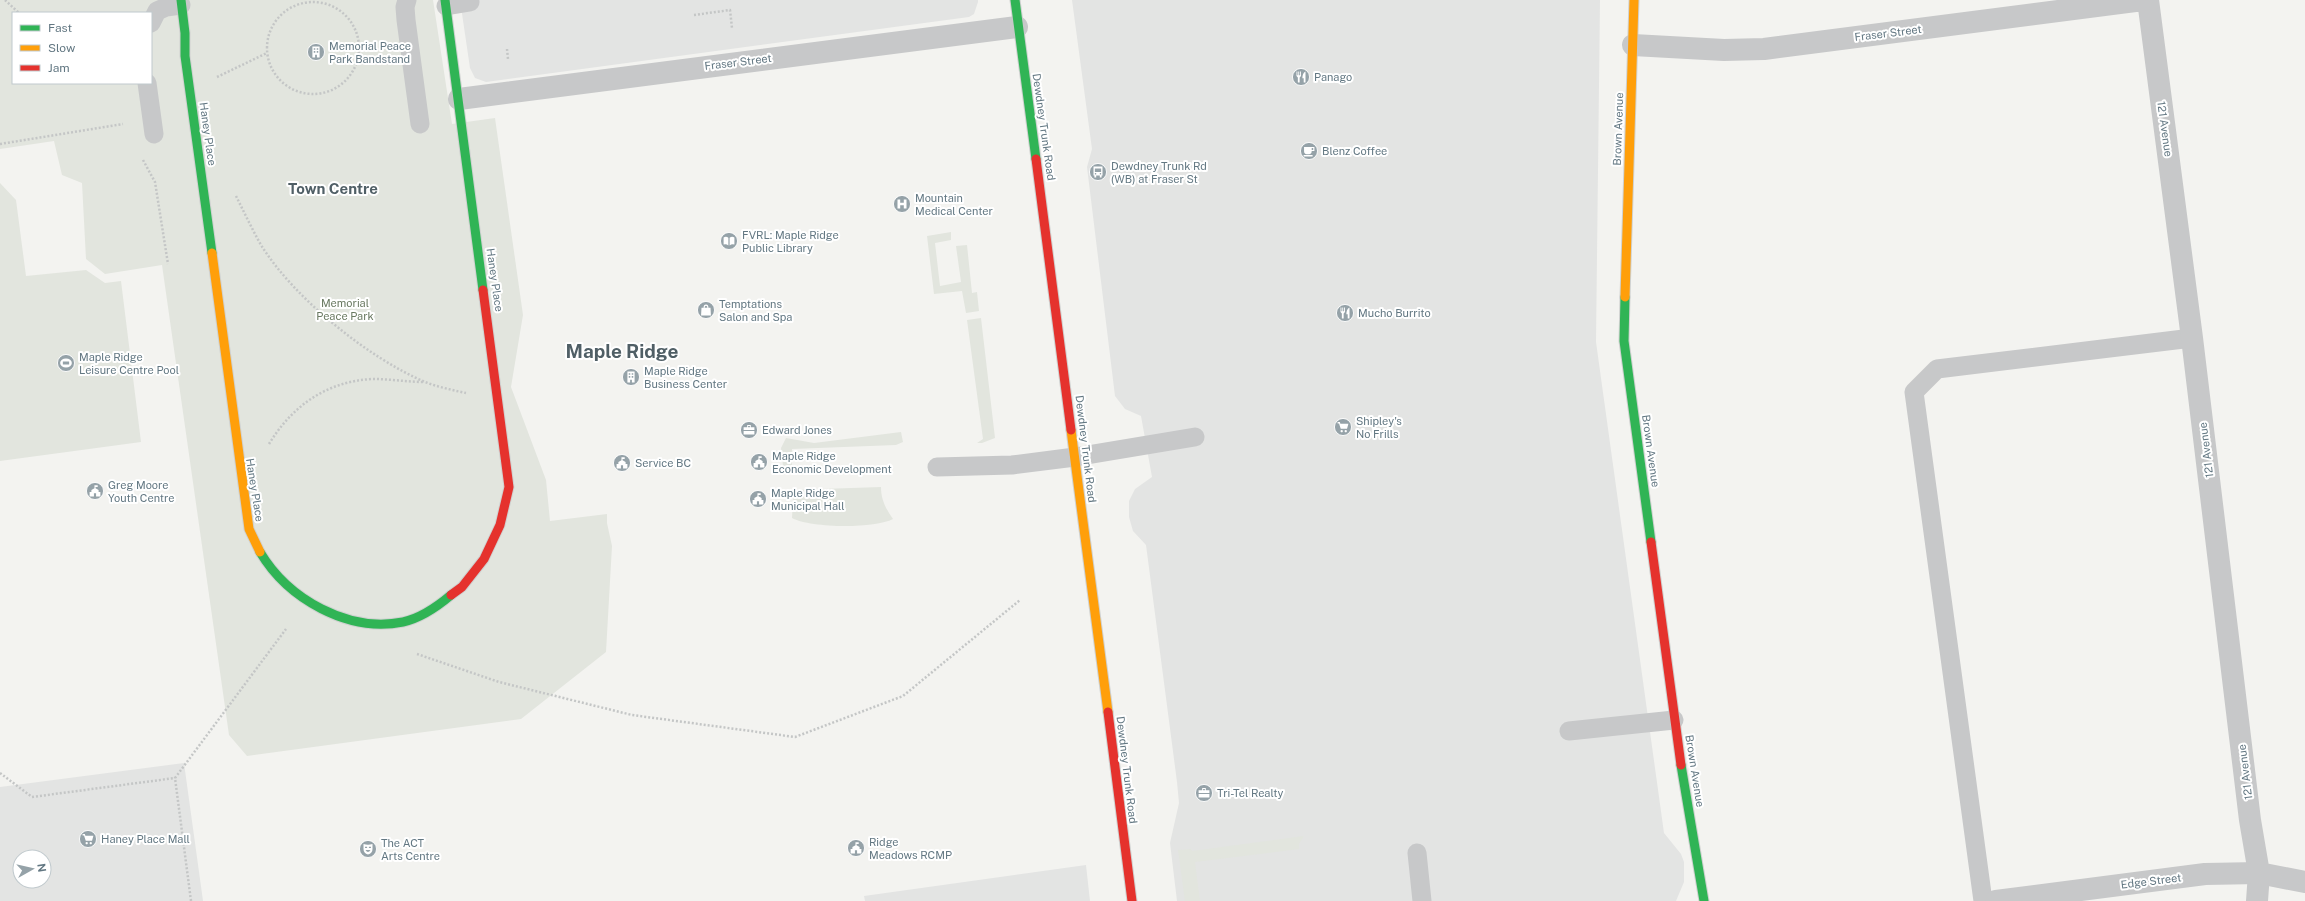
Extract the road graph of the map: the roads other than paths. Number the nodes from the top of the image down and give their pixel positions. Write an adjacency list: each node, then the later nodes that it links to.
1 (407, 0): 14 (lane)
2 (1015, 0): 10 (main road, Dewdney Trunk Road)
3 (1634, 0): 11 (main road, Brown Avenue)
4 (2143, 0): 11 (street, Fraser Street)
5 (2148, 0): 16 (street, 121 Avenue)
6 (470, 2): 8 (lane)
7 (181, 3): 9 (lane); 13 (main road, Haney Place)
8 (446, 3): 13 (main road, Haney Place)
9 (152, 21)
10 (1017, 27): 13 (street, Fraser Street); 18 (main road, Dewdney Trunk Road)
11 (1633, 45): 20 (main road, Brown Avenue)
12 (147, 84): 15 (lane)
13 (458, 98)
14 (420, 124)
15 (154, 134)
16 (2192, 338): 23 (street, 121 Avenue); 28 (lane)
17 (1195, 437): 18 (lane)
18 (1075, 457): 19 (lane); 25 (main road, Dewdney Trunk Road)
19 (937, 467)
20 (1674, 720): 21 (lane); 27 (main road, Brown Avenue)
21 (1569, 731)
22 (1417, 853): 26 (lane)
23 (2260, 873): 24 (street, Edge Street); 29 (street, Edge Street); 30 (street, 121 Avenue)
24 (2305, 882)
25 (1132, 901)
26 (1422, 901)
27 (1704, 901)
28 (1983, 901)
29 (1996, 901)
30 (2257, 901)

